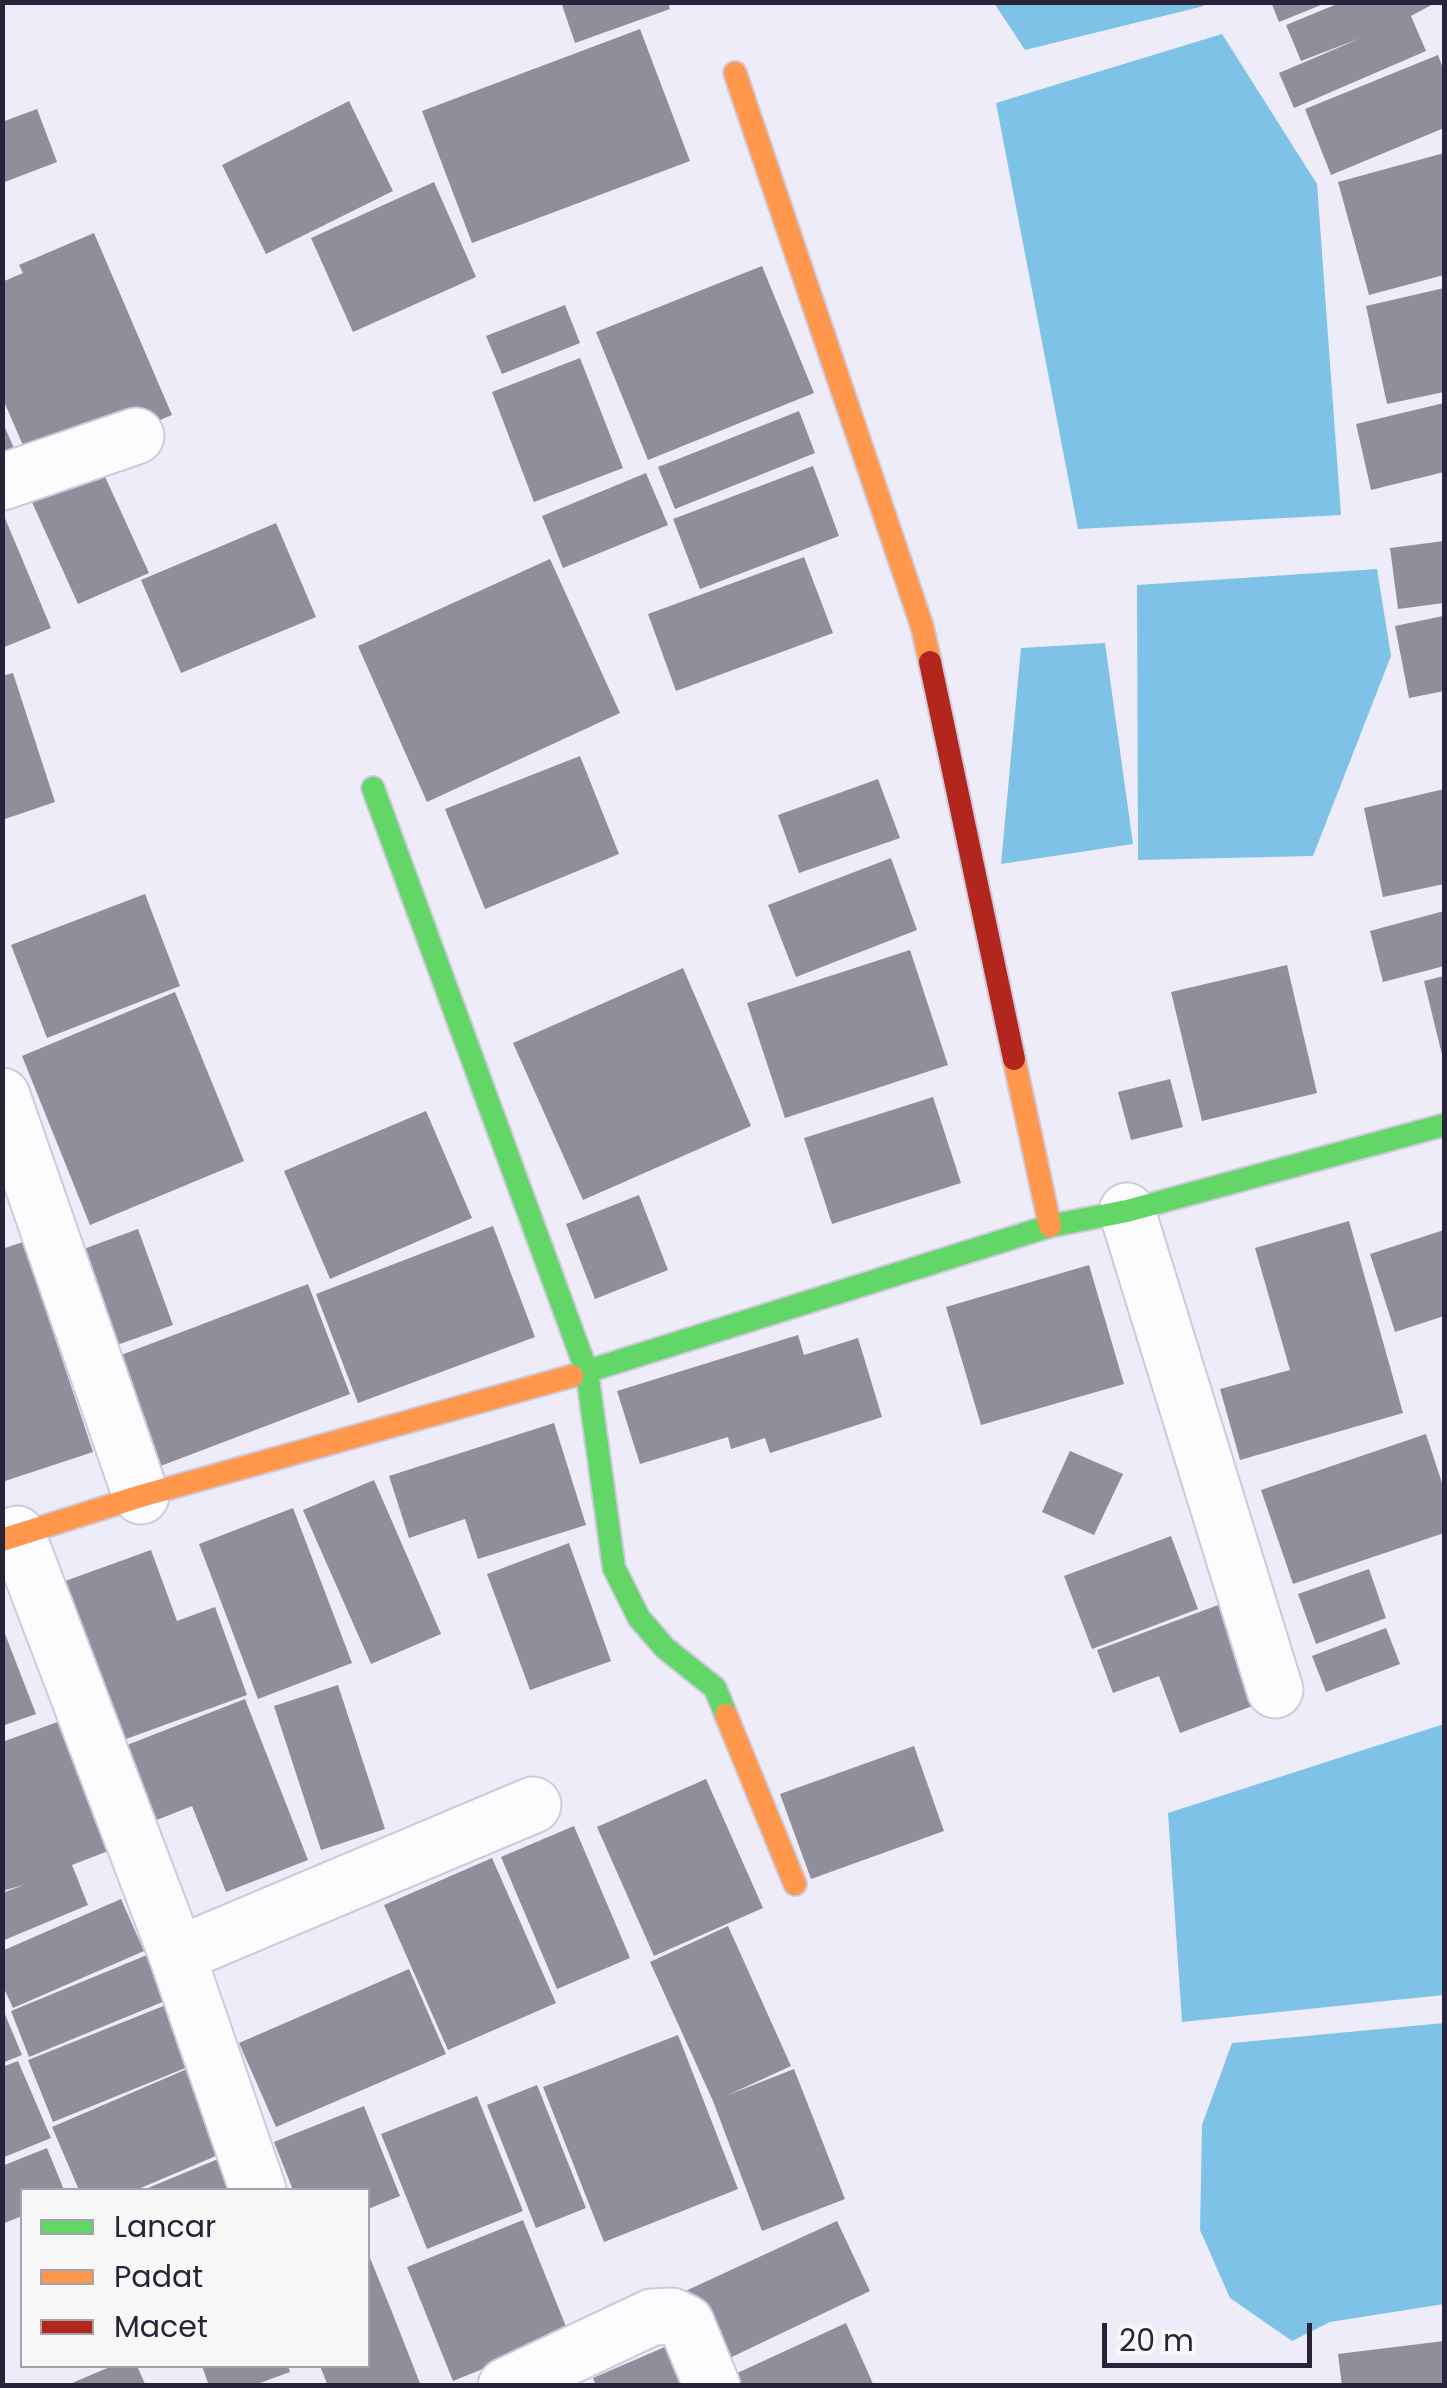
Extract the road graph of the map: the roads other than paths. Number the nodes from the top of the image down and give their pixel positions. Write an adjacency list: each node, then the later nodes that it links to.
1 (736, 73): 8 (street)
2 (136, 436): 3 (street)
3 (2, 482)
4 (373, 788): 9 (street)
5 (2, 1096): 10 (street)
6 (1444, 1125): 7 (street)
7 (1127, 1211): 8 (street); 12 (street)
8 (1050, 1226): 9 (street)
9 (587, 1372): 10 (street); 14 (street)
10 (141, 1496): 11 (street)
11 (10, 1537): 15 (street)
12 (1276, 1690)
13 (533, 1805): 15 (street)
14 (795, 1884)
15 (177, 1955): 16 (street)
16 (257, 2188)
17 (506, 2386): 18 (street)
18 (712, 2386)

